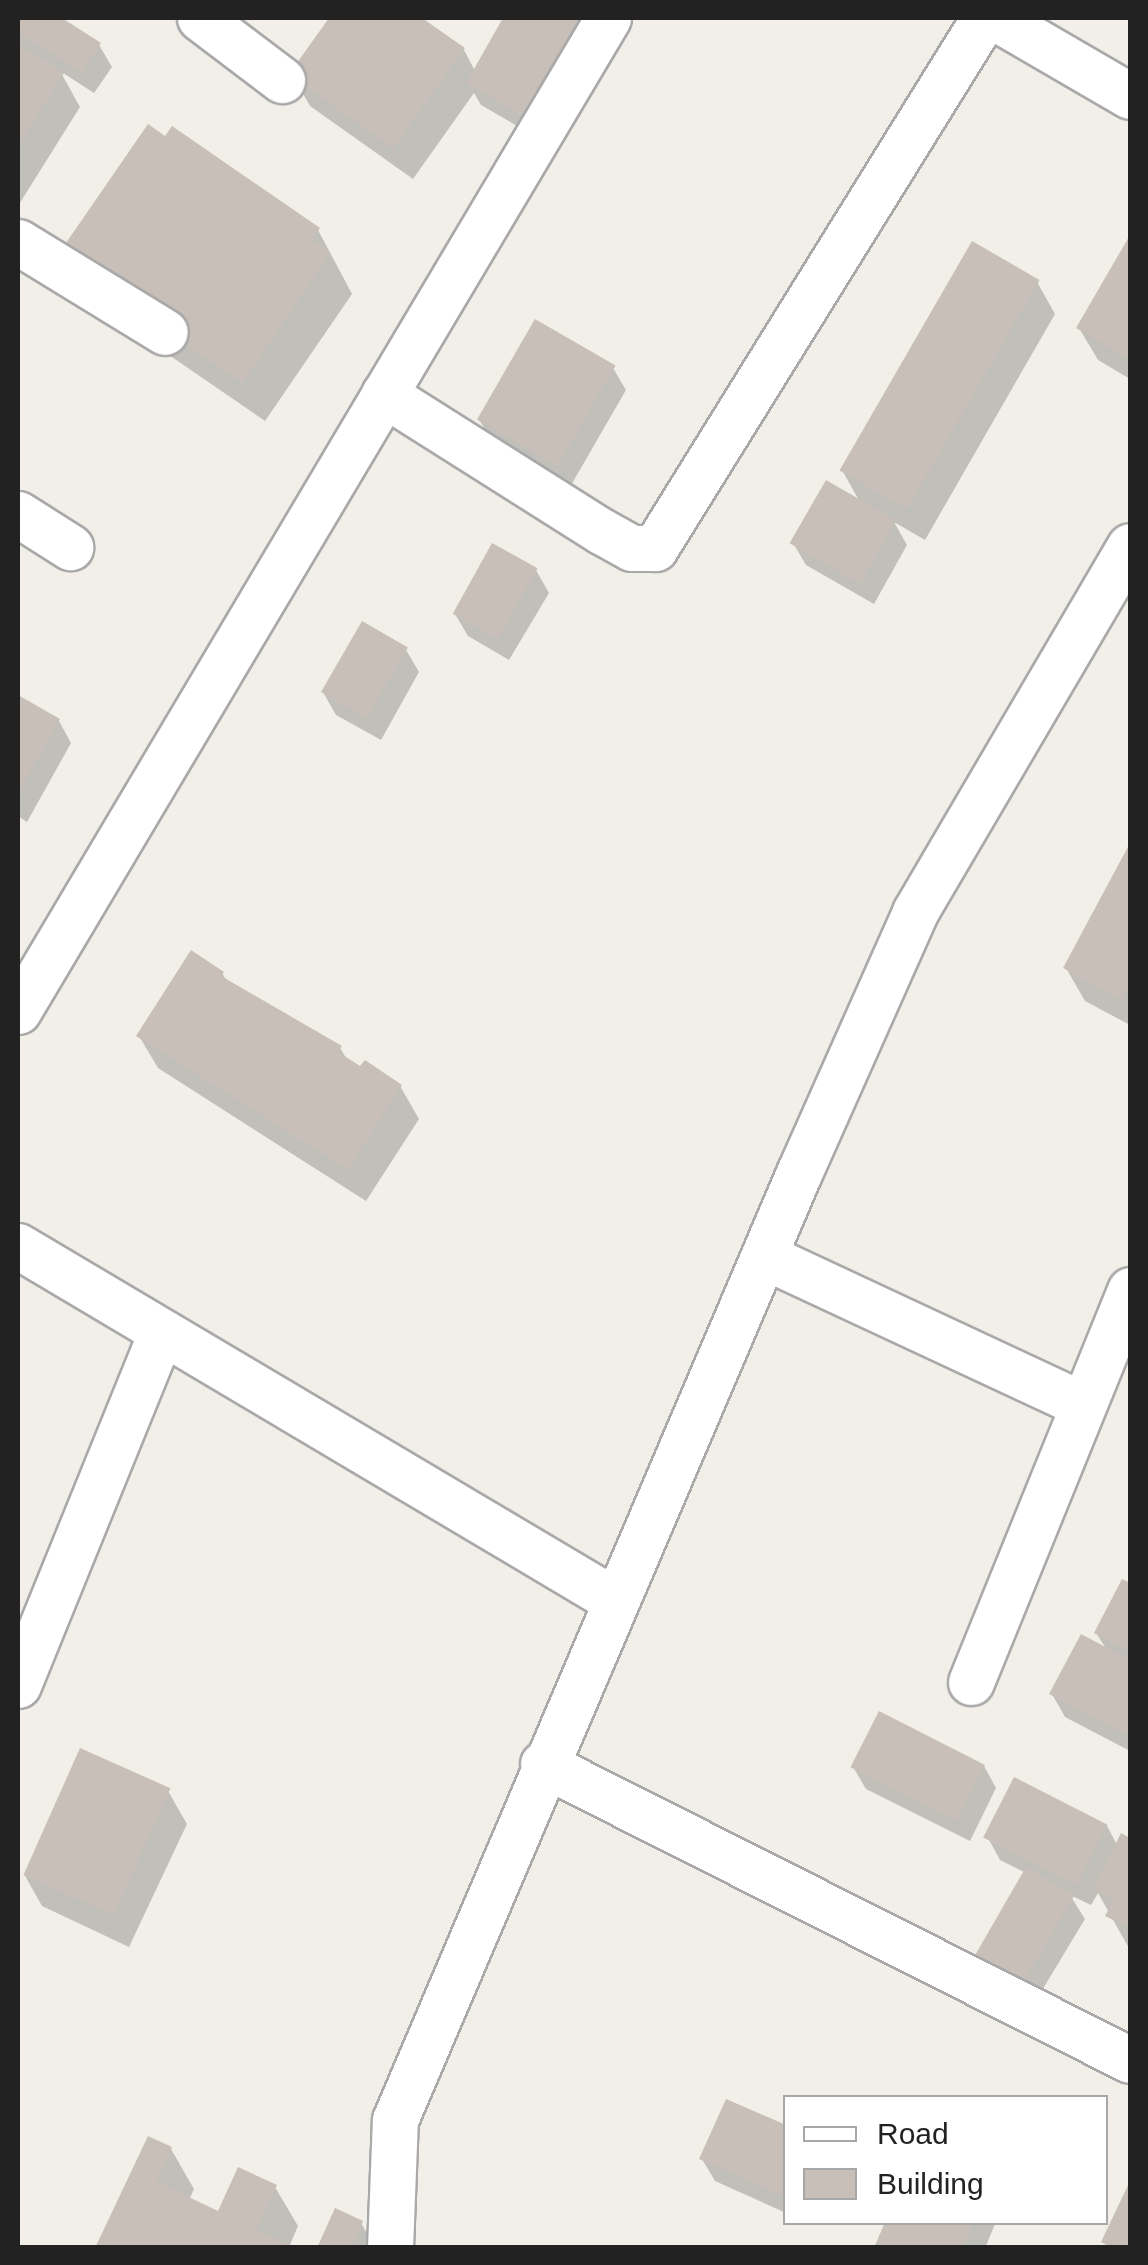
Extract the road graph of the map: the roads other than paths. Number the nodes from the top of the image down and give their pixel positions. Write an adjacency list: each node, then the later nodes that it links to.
1 (200, 18): 5 (street)
2 (608, 18): 9 (street)
3 (984, 18): 9 (street)
4 (996, 18): 6 (street)
5 (282, 80)
6 (1130, 96)
7 (18, 242): 8 (street)
8 (165, 332)
9 (384, 394): 13 (street)
10 (18, 514): 12 (street)
11 (1130, 546): 15 (street)
12 (70, 548)
13 (18, 1011)
14 (18, 1246): 17 (street)
15 (764, 1256): 18 (street); 19 (street)
16 (1130, 1290): 18 (street)
17 (162, 1332): 19 (street); 21 (street)
18 (1082, 1404): 20 (street)
19 (616, 1601): 22 (street)
20 (972, 1682)
21 (18, 1684)
22 (544, 1764): 23 (street); 24 (street)
23 (1130, 2060)
24 (392, 2247)

